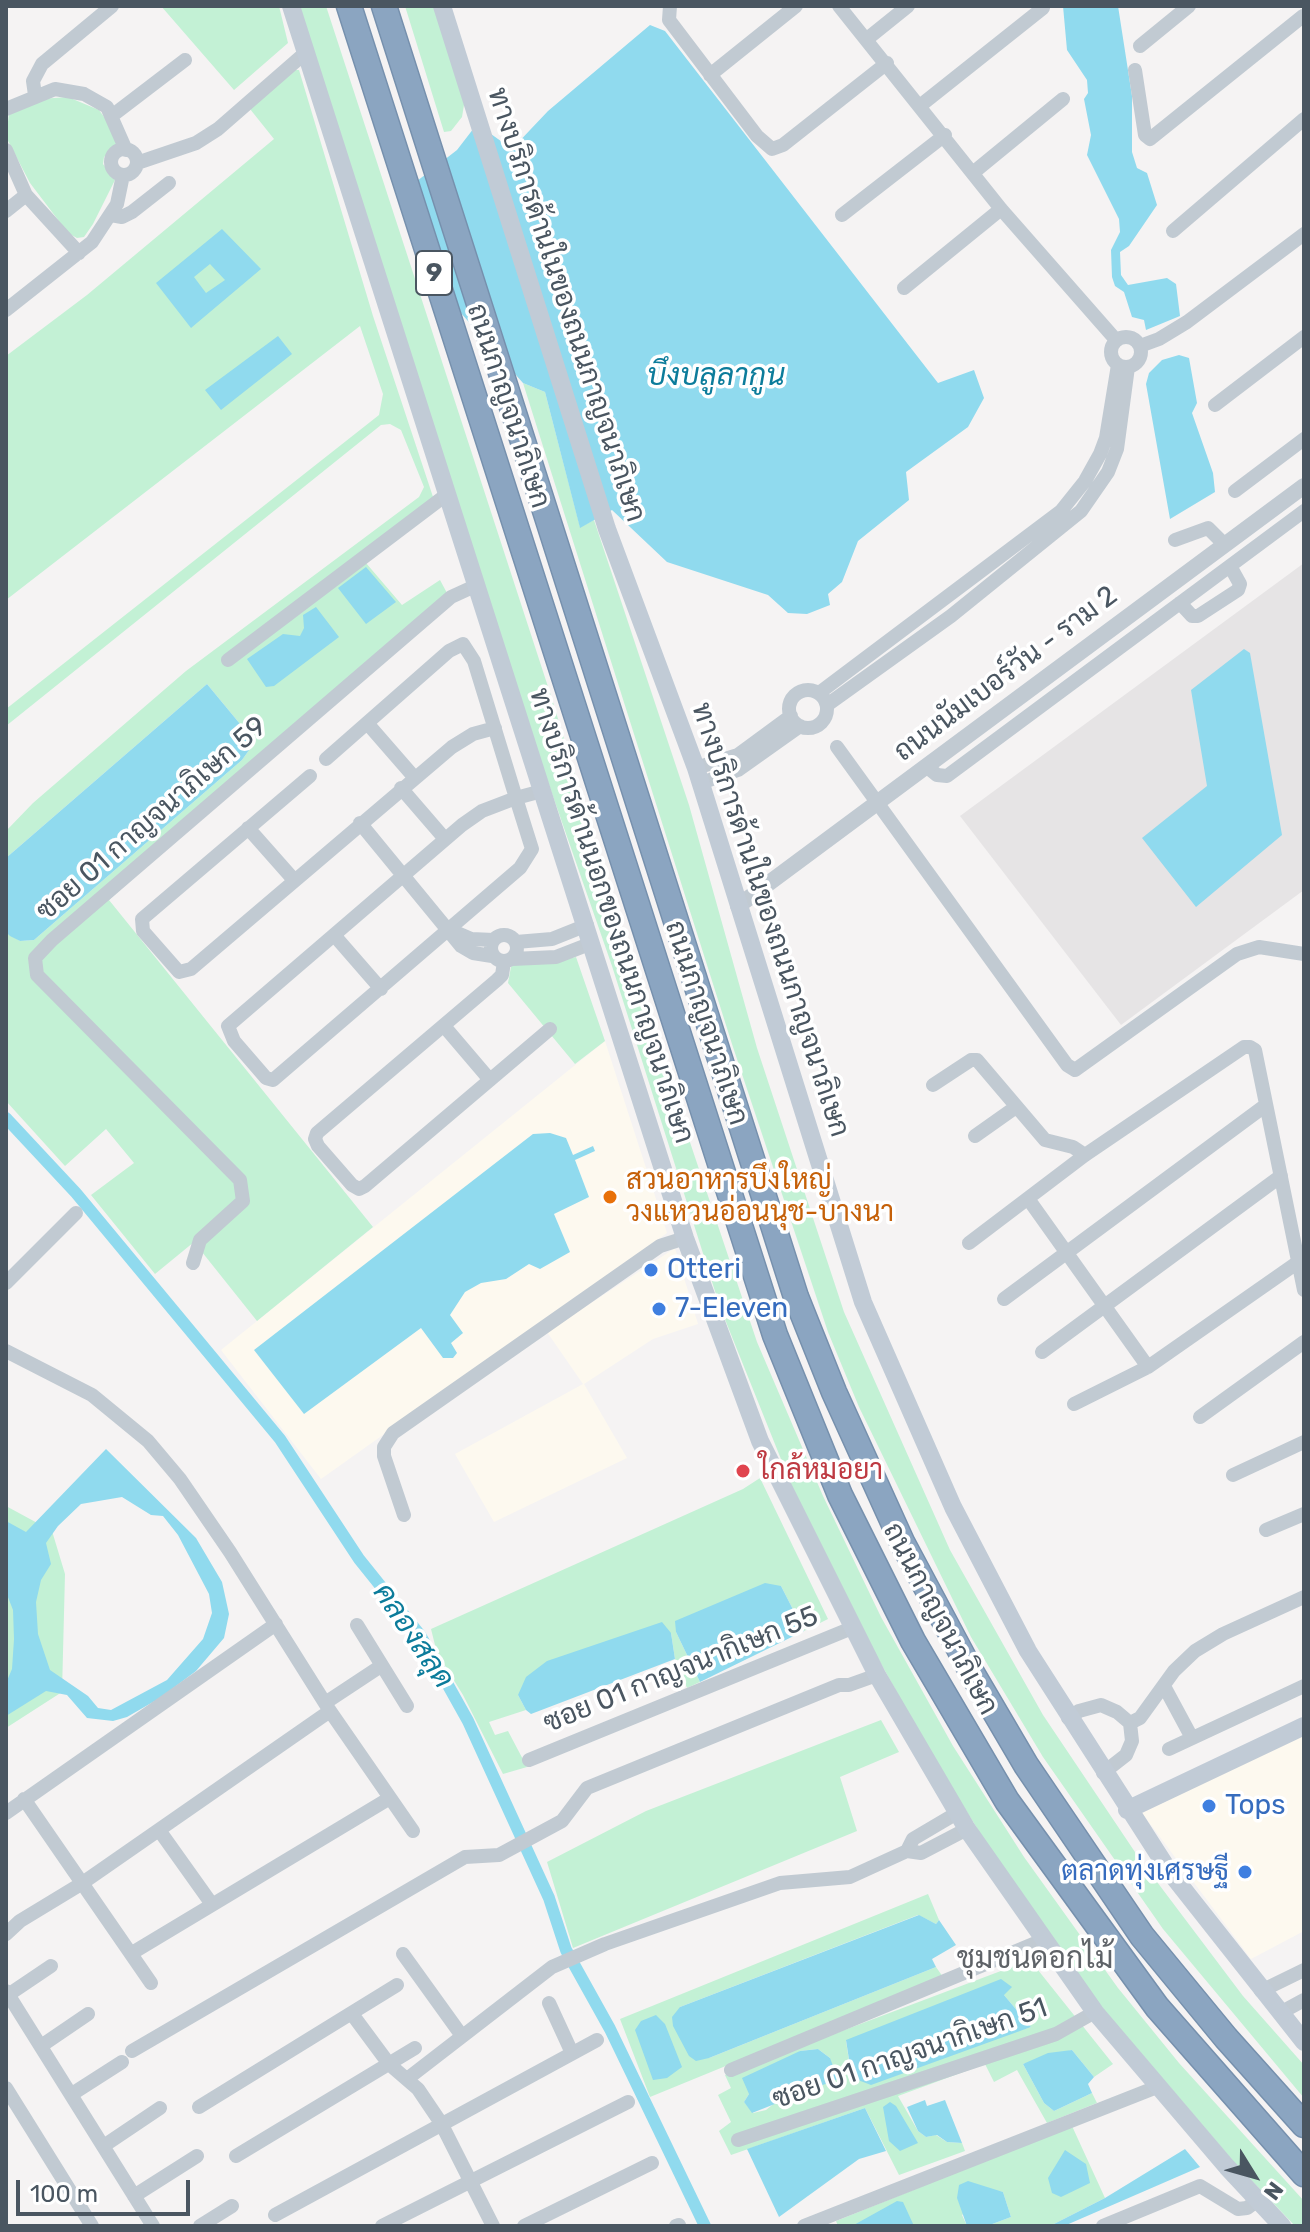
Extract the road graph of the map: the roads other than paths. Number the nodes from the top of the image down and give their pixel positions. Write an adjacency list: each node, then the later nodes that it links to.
1 (112, 6): 21 (street)
2 (291, 6): 16 (main road, ทางบริการด้านนอกของถนนกาญจนาภิเษก)
3 (349, 6): 186 (highway, ถนนกาญจนาภิเษก / 9)
4 (384, 6): 180 (highway, ถนนกาญจนาภิเษก / 9)
5 (442, 6): 71 (main road, ทางบริการด้านในของถนนกาญจนาภิเษก)
6 (670, 6): 20 (street)
7 (796, 6): 20 (street)
8 (839, 6): 14 (street)
9 (908, 6): 14 (street)
10 (1189, 6): 15 (street)
11 (1296, 6): 13 (street)
12 (1043, 8): 23 (street)
13 (1304, 16): 19 (street)
14 (867, 39): 18 (street)
15 (1140, 46)
16 (304, 54): 30 (street); 52 (main road, ทางบริการด้านนอกของถนนกาญจนาภิเษก)
17 (185, 60): 25 (street)
18 (887, 63): 20 (street); 23 (street)
19 (1135, 70)
20 (710, 75)
21 (35, 95): 24 (street); 25 (street)
22 (1063, 99): 31 (street)
23 (921, 105): 27 (street)
24 (6, 109)
25 (113, 115): 29 (street)
26 (1304, 119): 39 (street)
27 (945, 135): 31 (street); 38 (street)
28 (6, 150): 34 (street)
29 (126, 150): 30 (street); 32 (street)
30 (137, 163): 32 (street)
31 (974, 172): 35 (street)
32 (123, 175): 37 (street)
33 (169, 183): 37 (street)
34 (26, 195): 36 (street); 41 (street)
35 (1001, 209): 42 (street); 45 (street)
36 (6, 211)
37 (111, 215): 41 (street)
38 (842, 215)
39 (1173, 231)
40 (1303, 238): 46 (street)
41 (79, 253): 43 (street)
42 (904, 288)
43 (6, 310)
44 (1304, 337): 48 (street)
45 (1116, 340): 46 (street); 47 (street)
46 (1140, 346): 47 (street)
47 (1123, 366): 63 (street)
48 (1215, 405)
49 (1304, 439): 51 (street)
50 (1304, 486): 55 (street, ถนนนัมเบอร์วัน - ราม 2)
51 (1235, 491)
52 (446, 495): 57 (main road, ทางบริการด้านนอกของถนนกาญจนาภิเษก); 60 (street)
53 (1304, 511): 56 (street)
54 (1175, 540): 55 (street)
55 (1224, 544): 58 (street, ถนนนัมเบอร์วัน - ราม 2)
56 (1230, 566): 59 (street); 59 (street)
57 (475, 586): 74 (main road, ทางบริการด้านนอกของถนนกาญจนาภิเษก); 106 (street, ซอย 01 กาญจนาภิเษก 59)
58 (1159, 593): 59 (street); 61 (street, ถนนนัมเบอร์วัน - ราม 2)
59 (1176, 606): 62 (street)
60 (228, 660)
61 (1046, 677): 62 (street); 69 (street, ถนนนัมเบอร์วัน - ราม 2)
62 (1059, 693): 69 (street)
63 (823, 699): 64 (street); 64 (street)
64 (795, 721): 71 (street)
65 (367, 723): 66 (street); 68 (street); 72 (street)
66 (495, 728): 72 (street); 75 (street)
67 (837, 747): 76 (street)
68 (326, 759)
69 (926, 766): 76 (street, ถนนนัมเบอร์วัน - ราม 2)
70 (310, 776): 78 (street)
71 (699, 776): 82 (main road, ทางบริการด้านในของถนนกาญจนาภิเษก)
72 (414, 777): 73 (street)
73 (401, 788): 77 (street); 79 (street)
74 (542, 791): 75 (street); 84 (main road, ทางบริการด้านนอกของถนนกาญจนาภิเษก)
75 (516, 798): 79 (street); 83 (street)
76 (878, 801): 82 (street, ถนนนัมเบอร์วัน - ราม 2); 88 (street)
77 (360, 823): 80 (street); 81 (street)
78 (248, 828): 81 (street); 81 (street)
79 (445, 839): 80 (street)
80 (403, 875): 83 (street); 85 (street)
81 (294, 880)
82 (738, 906): 132 (main road, ทางบริการด้านในของถนนกาญจนาภิเษก)
83 (450, 930): 86 (street); 89 (street); 90 (street)
84 (590, 934): 87 (street); 89 (street); 102 (main road, ทางบริการด้านนอกของถนนกาญจนาภิเษก)
85 (334, 935): 90 (street); 90 (street)
86 (494, 940): 87 (street); 89 (street)
87 (516, 942): 89 (street)
88 (1304, 954)
89 (503, 959): 91 (street)
90 (381, 989)
91 (444, 1026): 93 (street); 93 (street)
92 (550, 1029): 93 (street)
93 (490, 1080)
94 (933, 1085): 96 (street)
95 (1266, 1105): 98 (street); 99 (street); 104 (street)
96 (1016, 1107): 97 (street); 98 (street)
97 (975, 1136)
98 (1085, 1155): 100 (street)
99 (1281, 1176): 105 (street); 110 (street)
100 (1029, 1200): 103 (street); 104 (street)
101 (76, 1213): 107 (street)
102 (685, 1238): 120 (street); 125 (main road, ทางบริการด้านนอกของถนนกาญจนาภิเษก)
103 (969, 1243)
104 (1066, 1253): 109 (street); 110 (street)
105 (1301, 1259): 108 (street); 114 (street)
106 (193, 1263)
107 (6, 1283)
108 (1304, 1290)
109 (1004, 1299)
110 (1104, 1306): 113 (street); 114 (street)
111 (1304, 1342): 116 (street)
112 (6, 1351): 123 (street)
113 (1042, 1352)
114 (1148, 1367): 115 (street)
115 (1074, 1404)
116 (1200, 1417)
117 (1304, 1442): 118 (street)
118 (1233, 1475)
119 (1304, 1514): 121 (street)
120 (404, 1515)
121 (1266, 1530)
122 (1304, 1597): 128 (street)
123 (276, 1624): 131 (street); 140 (street)
124 (357, 1625): 126 (street)
125 (852, 1628): 127 (main road, ทางบริการด้านนอกของถนนกาญจนาภิเษก); 137 (street, ซอย 01 กาญจนากิเษก 55)
126 (381, 1666): 130 (street); 131 (street)
127 (877, 1675): 143 (main road, ทางบริการด้านนอกของถนนกาญจนาภิเษก); 175 (street)
128 (1164, 1686): 133 (street); 135 (street)
129 (1304, 1686): 135 (street)
130 (407, 1706)
131 (328, 1707): 139 (street); 144 (street)
132 (1068, 1718): 133 (street); 138 (main road, ทางบริการด้านในของถนนกาญจนาภิเษก)
133 (1130, 1723): 138 (street)
134 (1304, 1726): 141 (main road)
135 (1192, 1738): 136 (street)
136 (1169, 1749)
137 (529, 1760)
138 (1103, 1773): 141 (main road, ทางบริการด้านในของถนนกาญจนาภิเษก)
139 (390, 1798): 145 (street); 147 (street)
140 (24, 1799): 142 (street); 146 (street)
141 (1127, 1810): 156 (main road, ทางบริการด้านในของถนนกาญจนาภิเษก)
142 (6, 1813)
143 (962, 1821): 149 (main road, ทางบริการด้านนอกของถนนกาญจนาภิเษก); 164 (street)
144 (159, 1830): 146 (street); 147 (street)
145 (413, 1831)
146 (81, 1884): 148 (street); 150 (street)
147 (211, 1903): 150 (street)
148 (6, 1934)
149 (1043, 1940): 160 (main road, ทางบริการด้านนอกของถนนกาญจนาภิเษก); 171 (street)
150 (132, 1953): 154 (street)
151 (403, 1954): 164 (street)
152 (51, 1966): 157 (street)
153 (1304, 1970): 156 (street)
154 (151, 1983)
155 (397, 1985): 163 (street)
156 (1261, 1991): 161 (main road, ทางบริการด้านในของถนนกาญจนาภิเษก)
157 (7, 1993): 167 (street)
158 (1304, 2000): 161 (street)
159 (549, 2003): 169 (street)
160 (1095, 2012): 173 (main road, ทางบริการด้านนอกของถนนกาญจนาภิเษก); 181 (street, ซอย 01 กาญจนากิเษก 51)
161 (1280, 2013): 166 (main road, ทางบริการด้านในของถนนกาญจนาภิเษก)
162 (88, 2014): 167 (street)
163 (352, 2014): 170 (street); 177 (street)
164 (462, 2036): 172 (street)
165 (597, 2040): 169 (street)
166 (1304, 2042)
167 (41, 2046): 175 (street)
168 (415, 2048): 170 (street)
169 (572, 2053): 179 (street)
170 (389, 2064): 172 (street); 184 (street)
171 (731, 2070)
172 (407, 2079): 179 (street)
173 (1157, 2087): 189 (main road, ทางบริการด้านนอกของถนนกาญจนาภิเษก); 198 (street)
174 (6, 2088): 192 (street)
175 (72, 2094): 182 (street)
176 (628, 2102): 187 (street)
177 (199, 2107)
178 (160, 2108): 182 (street)
179 (441, 2123): 187 (street); 191 (street)
180 (1304, 2125)
181 (738, 2140)
182 (105, 2145): 188 (street)
183 (197, 2156): 188 (street)
184 (236, 2156)
185 (652, 2163): 197 (street)
186 (1304, 2174)
187 (470, 2179): 195 (street); 196 (street)
188 (134, 2196): 193 (street)
189 (1258, 2200): 199 (street); 200 (main road, ทางบริการด้านนอกของถนนกาญจนาภิเษก)
190 (232, 2206): 194 (street)
191 (275, 2215)
192 (88, 2225)
193 (153, 2226)
194 (200, 2226)
195 (382, 2226)
196 (493, 2226)
197 (524, 2226)
198 (804, 2226)
199 (1103, 2226)
200 (1282, 2226)

